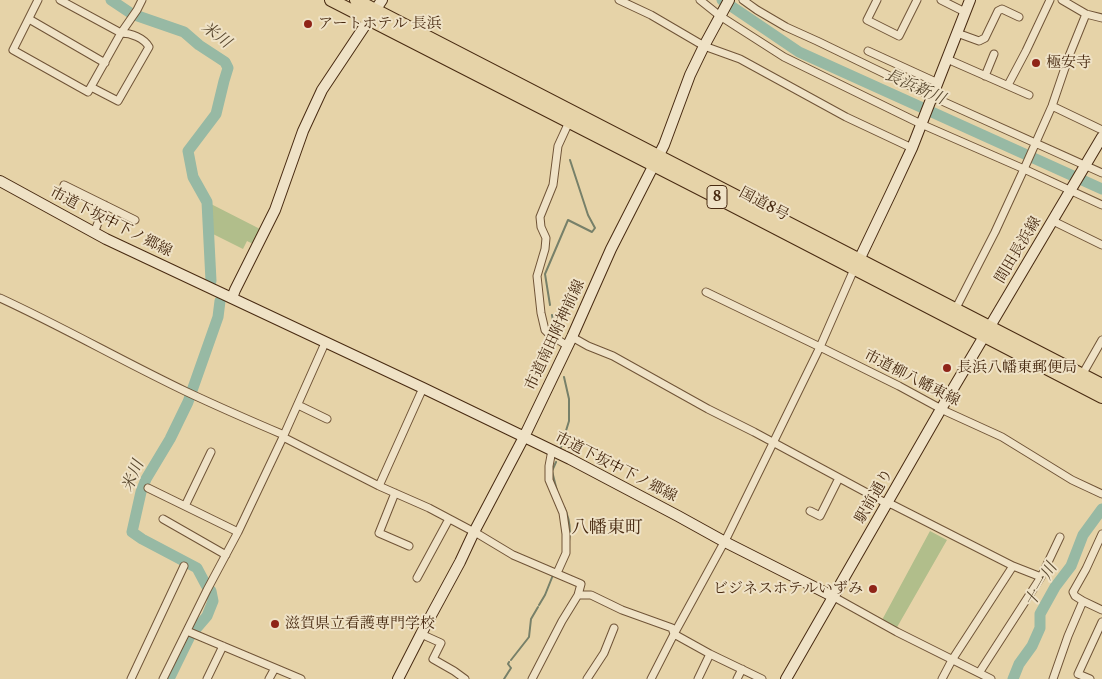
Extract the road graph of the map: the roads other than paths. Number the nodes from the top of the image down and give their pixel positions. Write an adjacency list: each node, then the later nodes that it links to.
1 (38, 0): 23 (street)
2 (60, 0): 24 (street)
3 (142, 0): 24 (street)
4 (331, 0): 17 (highway, 国道8号 / 8)
5 (356, 0): 17 (highway, 国道8号 / 8)
6 (619, 0): 26 (street)
7 (700, 0): 20 (street)
8 (729, 0): 20 (street, 市道南田附神前線)
9 (743, 0): 36 (street)
10 (877, 0): 11 (street)
11 (917, 0)
12 (941, 0): 18 (street)
13 (970, 0): 18 (street)
14 (1050, 0): 34 (street)
15 (1062, 0): 16 (street)
16 (1074, 3): 19 (street)
17 (375, 10): 38 (highway, 国道8号 / 8); 44 (highway, 国道8号 / 8); 60 (street)
18 (966, 12): 25 (street)
19 (1086, 14): 22 (street); 37 (street)
20 (720, 16): 26 (street, 市道南田附神前線); 39 (street)
21 (1019, 17): 25 (street)
22 (1102, 18)
23 (29, 19): 30 (street); 33 (street)
24 (121, 33): 30 (street); 33 (street)
25 (957, 33): 29 (street)
26 (704, 46): 43 (street); 44 (street, 市道南田附神前線)
27 (868, 51): 32 (street)
28 (994, 54): 31 (street)
29 (947, 59): 31 (street); 32 (street)
30 (105, 63): 33 (street)
31 (985, 76): 34 (street)
32 (938, 83): 36 (street)
33 (91, 86)
34 (1008, 86): 35 (street)
35 (1029, 95)
36 (933, 97): 39 (street); 42 (street)
37 (1052, 106): 40 (street); 42 (street)
38 (569, 122): 44 (highway, 国道8号 / 8); 64 (street)
39 (922, 124): 43 (street); 46 (street)
40 (1102, 130)
41 (1102, 138): 45 (street)
42 (1035, 144): 45 (street); 46 (street)
43 (912, 148): 57 (street)
44 (656, 161): 57 (highway, 国道8号 / 8); 64 (street, 市道南田附神前線)
45 (1084, 167): 47 (street); 50 (street, 間田長浜線)
46 (1025, 168): 50 (street); 61 (street)
47 (1102, 173)
48 (0, 181): 55 (street, 市道下坂中下ノ郷線)
49 (64, 185): 51 (street)
50 (1071, 189): 52 (street); 54 (street, 間田長浜線)
51 (105, 205): 53 (street); 55 (street)
52 (1102, 205)
53 (135, 220)
54 (1053, 221): 56 (street); 62 (street, 間田長浜線)
55 (94, 233): 60 (street, 市道下坂中下ノ郷線)
56 (1102, 245)
57 (856, 265): 61 (highway, 国道8号 / 8); 62 (highway, 国道8号 / 8); 66 (street)
58 (706, 292): 66 (street, 市道柳八幡東線)
59 (0, 298): 74 (street)
60 (232, 298): 65 (street, 市道下坂中下ノ郷線)
61 (955, 310): 62 (highway, 国道8号 / 8)
62 (986, 332): 67 (highway, 国道8号 / 8); 70 (highway, 国道8号 / 8); 72 (street, 駅前通り)
63 (1102, 340): 67 (street)
64 (570, 342): 75 (street, 市道南田附神前線); 76 (street)
65 (325, 343): 69 (street, 市道下坂中下ノ郷線); 71 (street)
66 (820, 347): 72 (street, 市道柳八幡東線); 76 (street)
67 (1082, 375): 68 (highway, 国道8号 / 8)
68 (1102, 385)
69 (422, 388): 75 (street, 市道下坂中下ノ郷線); 80 (street)
70 (1102, 397)
71 (298, 405): 73 (street); 74 (street)
72 (941, 409): 83 (street, 市道柳八幡東線); 84 (street, 駅前通り)
73 (328, 419)
74 (284, 436): 80 (street); 89 (street)
75 (524, 437): 77 (street, 市道下坂中下ノ郷線); 90 (street, 市道南田附神前線)
76 (773, 442): 79 (street); 93 (street)
77 (552, 450): 93 (street, 市道下坂中下ノ郷線); 98 (street)
78 (211, 452): 85 (street)
79 (838, 478): 84 (street); 86 (street)
80 (379, 486): 82 (street)
81 (148, 488): 85 (street)
82 (395, 494): 88 (street); 94 (street)
83 (1102, 494)
84 (887, 504): 97 (street); 102 (street, 駅前通り)
85 (185, 506): 89 (street)
86 (810, 511)
87 (163, 519): 95 (street)
88 (449, 519): 90 (street); 99 (street)
89 (238, 532): 95 (street)
90 (474, 532): 98 (street); 108 (street, 市道南田附神前線)
91 (1102, 534): 103 (street)
92 (1060, 537): 100 (street)
93 (725, 542): 102 (street, 市道下坂中下ノ郷線); 109 (street)
94 (409, 546)
95 (226, 555): 107 (street)
96 (184, 566): 117 (street)
97 (1013, 566): 100 (street); 112 (street)
98 (557, 573): 101 (street)
99 (417, 578)
100 (1041, 578): 115 (street)
101 (578, 595): 109 (street); 124 (street)
102 (834, 597): 112 (street, 市道下坂中下ノ郷線); 130 (street, 駅前通り)
103 (1083, 600): 104 (street); 133 (street)
104 (1102, 610)
105 (1102, 622): 134 (street)
106 (614, 628): 125 (street)
107 (187, 631): 110 (street); 118 (street)
108 (421, 634): 122 (street, 市道南田附神前線); 123 (street)
109 (674, 634): 111 (street); 126 (street)
110 (223, 646): 113 (street); 119 (street)
111 (710, 654): 114 (street); 127 (street)
112 (952, 660): 115 (street, 市道下坂中下ノ郷線); 131 (street)
113 (275, 668): 116 (street); 120 (street)
114 (742, 669): 128 (street); 129 (street)
115 (979, 673): 132 (street, 市道下坂中下ノ郷線)
116 (293, 677): 121 (street)
117 (131, 679)
118 (163, 679)
119 (207, 679)
120 (269, 679)
121 (302, 679)
122 (398, 679)
123 (465, 679)
124 (532, 679)
125 (587, 679)
126 (651, 679)
127 (698, 679)
128 (737, 679)
129 (762, 679)
130 (786, 679)
131 (942, 679)
132 (990, 679)
133 (1053, 679)
134 (1090, 679)

